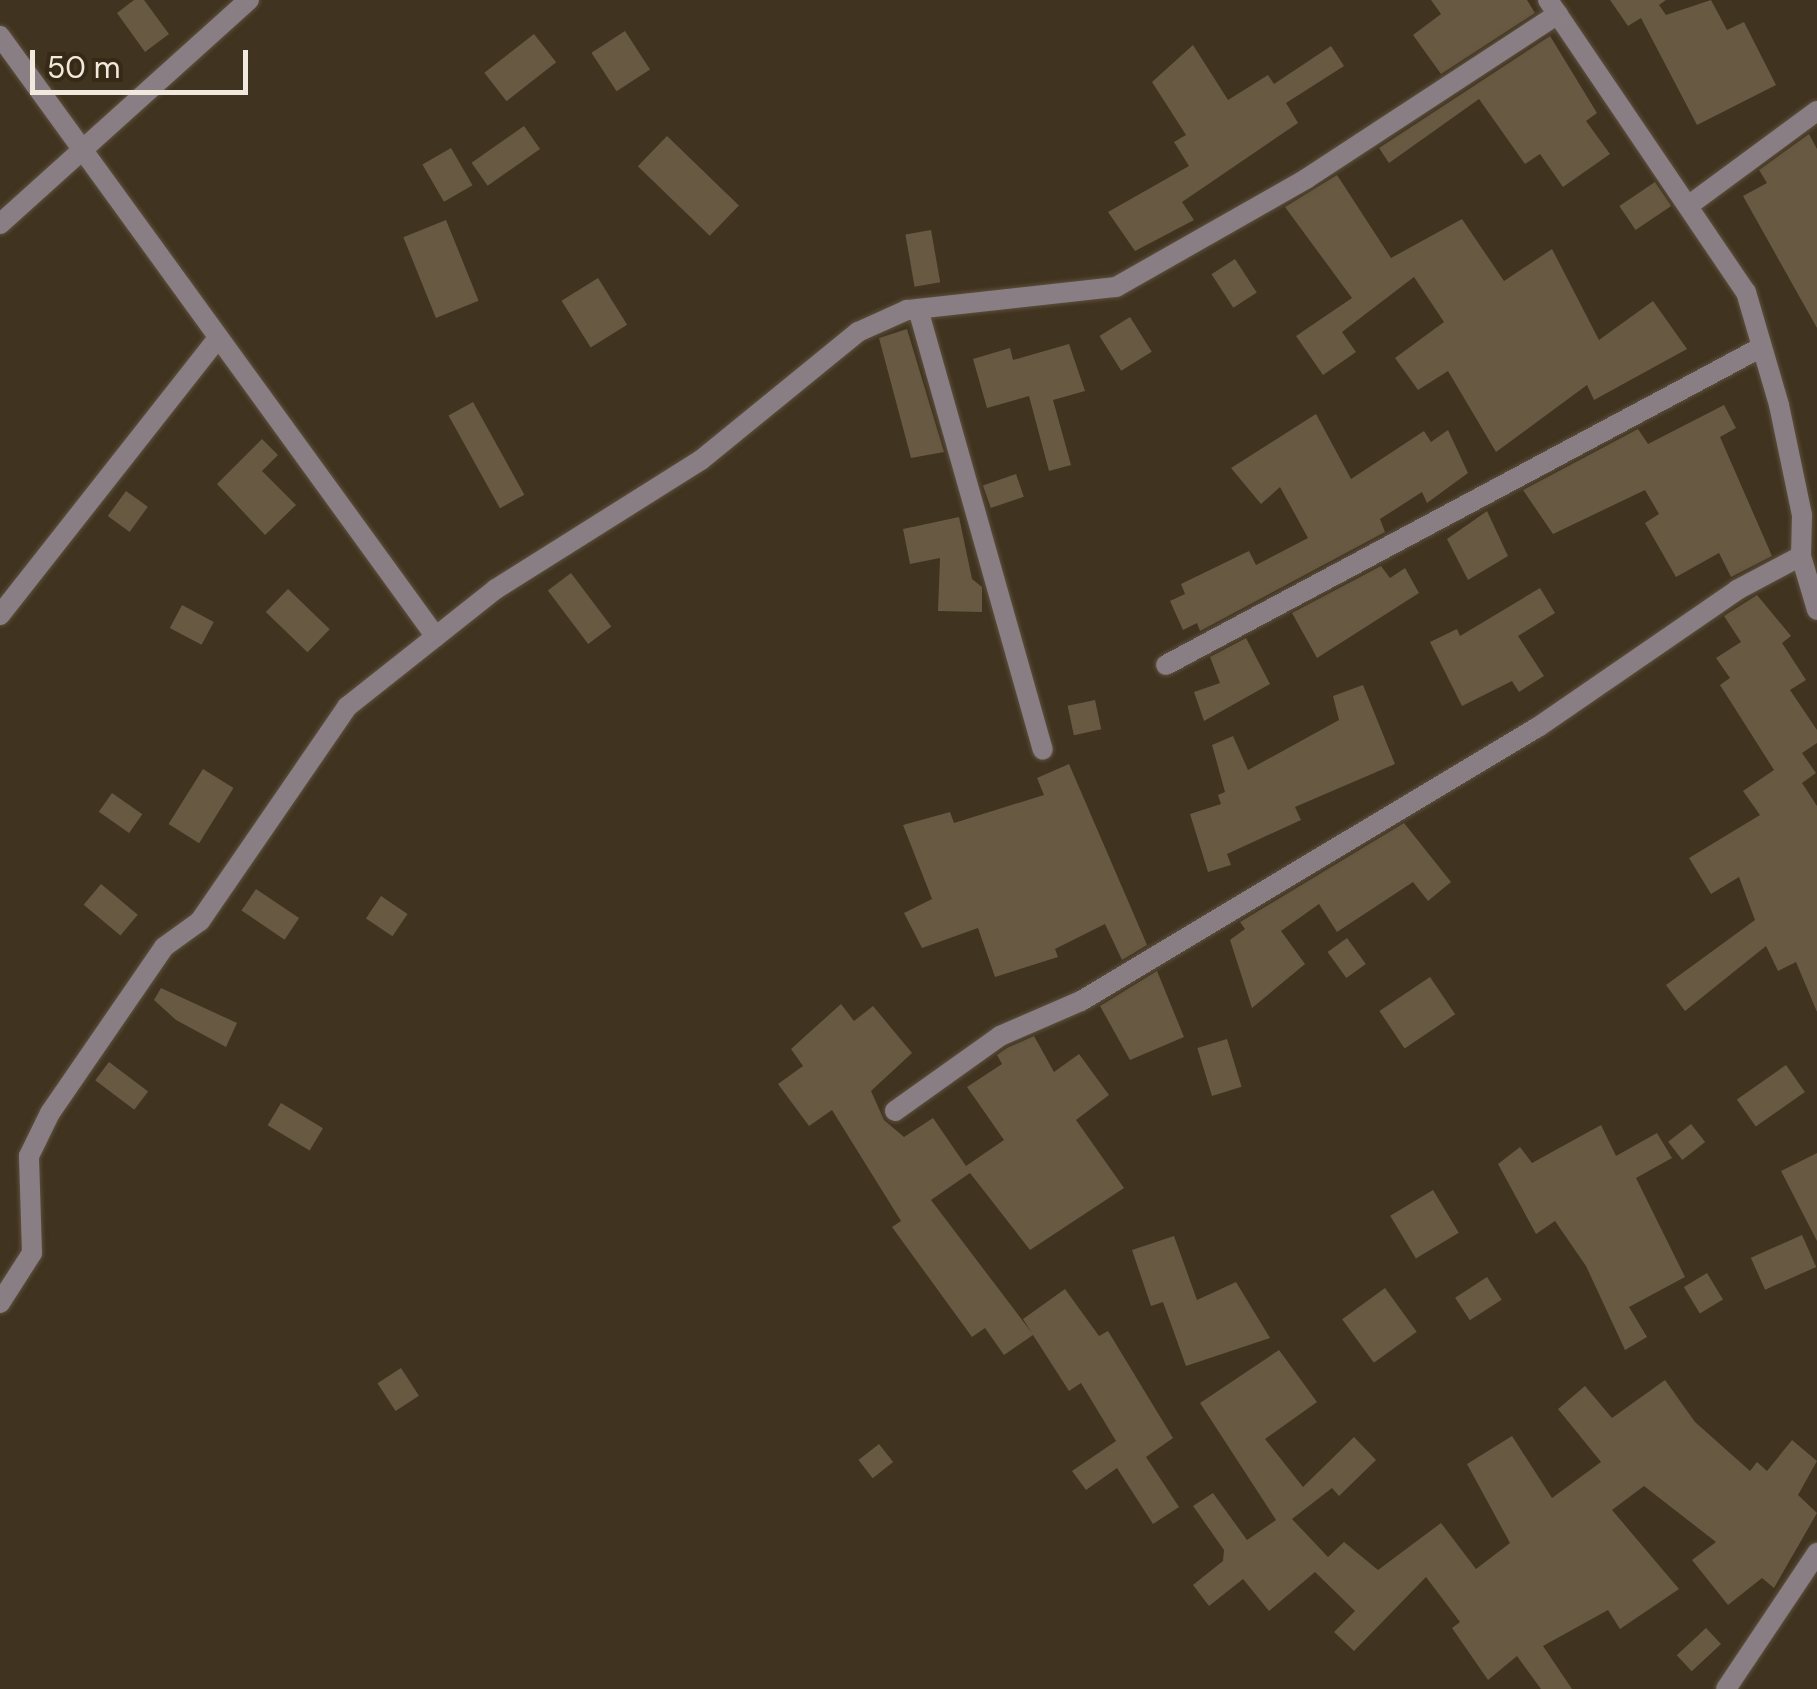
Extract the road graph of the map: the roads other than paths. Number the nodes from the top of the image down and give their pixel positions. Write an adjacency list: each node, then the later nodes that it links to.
1 (249, 0): 5 (street)
2 (1553, 7): 6 (street); 8 (street)
3 (0, 36): 5 (street)
4 (1817, 112): 6 (street)
5 (80, 151): 7 (street); 9 (street)
6 (1692, 203): 10 (street)
7 (0, 224)
8 (918, 309): 15 (street); 17 (street)
9 (216, 338): 14 (street); 15 (street)
10 (1760, 348): 11 (street); 16 (street)
11 (1810, 511): 12 (street)
12 (1801, 556): 13 (street); 18 (street)
13 (1817, 610)
14 (0, 616)
15 (436, 637): 19 (street)
16 (1166, 665)
17 (1043, 750)
18 (896, 1110)
19 (0, 1303)
20 (1817, 1553): 21 (street)
21 (1726, 1689)

